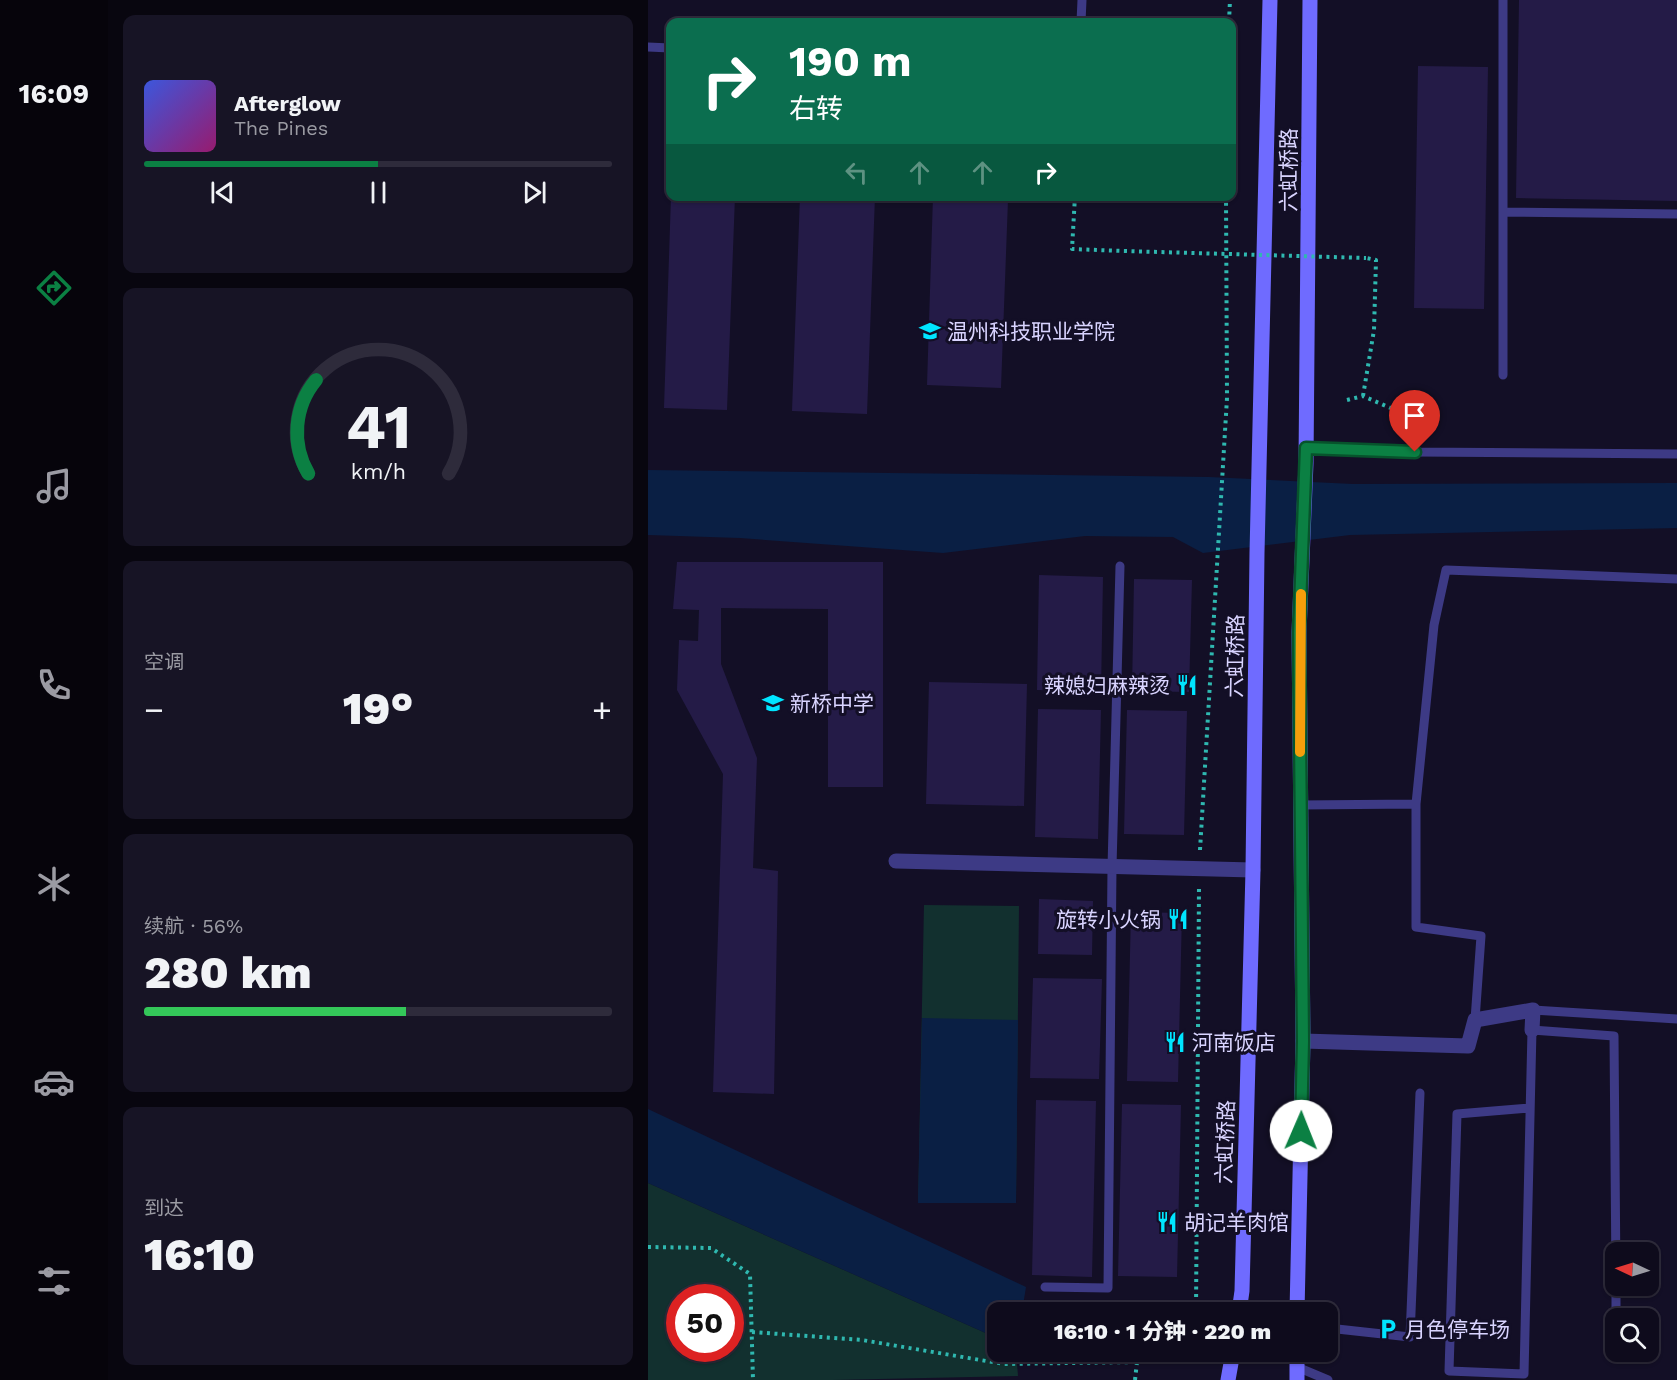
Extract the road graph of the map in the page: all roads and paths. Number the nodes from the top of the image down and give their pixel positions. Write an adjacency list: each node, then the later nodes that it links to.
1 (1082, 0): 6 (lane)
2 (1230, 0): 7 (path)
3 (1270, 0): 27 (main road, 六虹桥路)
4 (1310, 0): 19 (main road, 六虹桥路)
5 (1503, 0): 12 (lane)
6 (1081, 18)
7 (1229, 18)
8 (648, 47): 9 (lane)
9 (666, 48)
10 (1075, 201): 15 (path, bridge)
11 (1226, 201): 26 (path)
12 (1503, 212): 13 (lane); 14 (lane)
13 (1677, 214)
14 (1503, 375)
15 (1363, 396): 16 (path); 17 (path)
16 (1347, 400)
17 (1393, 410)
18 (1677, 454): 19 (lane)
19 (1306, 456): 23 (main road, 六虹桥路)
20 (1120, 566): 25 (lane)
21 (1677, 579): 22 (lane)
22 (1416, 804): 23 (lane); 30 (lane)
23 (1300, 805): 32 (main road, 六虹桥路)
24 (896, 861): 25 (street)
25 (1112, 867): 26 (street); 37 (lane)
26 (1199, 868): 27 (street); 38 (path)
27 (1253, 870): 39 (main road, 六虹桥路)
28 (1533, 1010): 29 (lane); 30 (street); 31 (street)
29 (1677, 1019)
30 (1475, 1020): 32 (street)
31 (1532, 1030): 34 (lane); 35 (lane)
32 (1303, 1041): 40 (main road, 六虹桥路)
33 (1420, 1093): 41 (lane)
34 (1530, 1108): 34 (lane)
35 (1616, 1242)
36 (648, 1246): 42 (path)
37 (1045, 1287)
38 (1196, 1302)
39 (1240, 1302)
40 (1297, 1302)
41 (1338, 1330)
42 (752, 1332): 43 (path); 48 (path)
43 (987, 1361)
44 (992, 1362): 45 (path)
45 (1137, 1362): 49 (path)
46 (1231, 1362): 50 (main road)
47 (1297, 1366): 51 (lane)
48 (753, 1380)
49 (1136, 1380)
50 (1228, 1380)
51 (1328, 1380)

